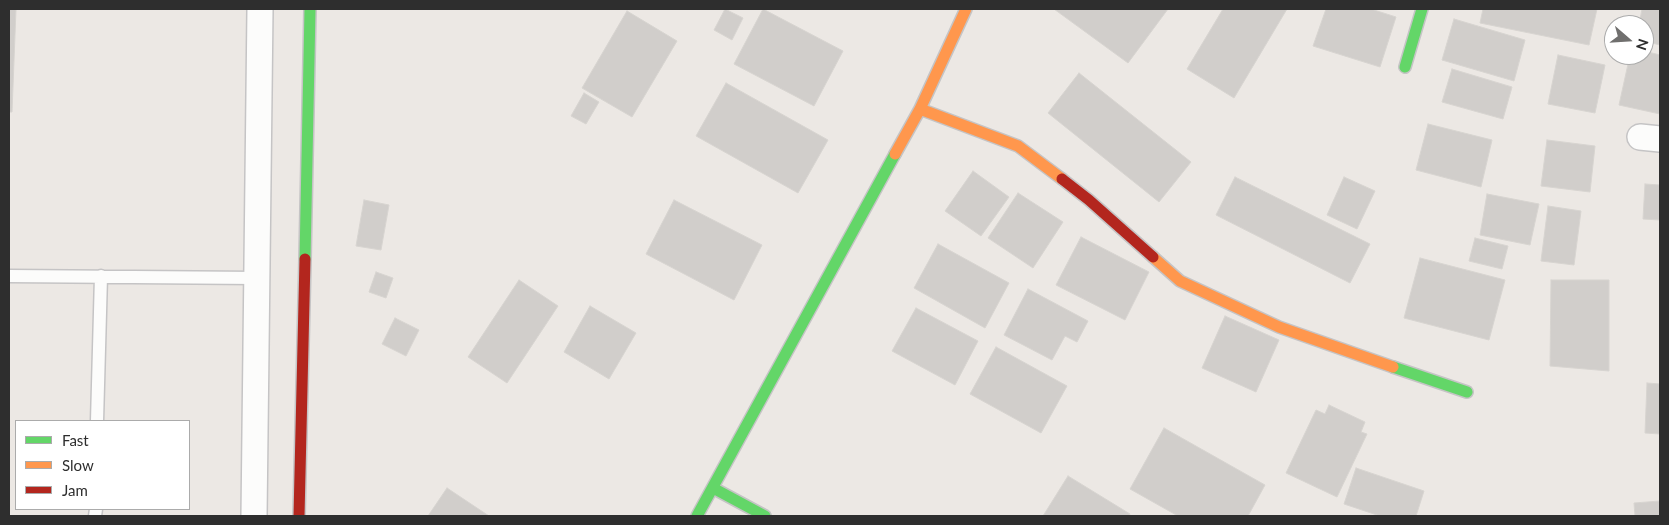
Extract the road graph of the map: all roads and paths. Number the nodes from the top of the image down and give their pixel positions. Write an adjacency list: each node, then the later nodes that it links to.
1 (260, 9): 9 (street)
2 (310, 9): 14 (street)
3 (966, 9): 6 (street)
4 (1422, 9): 5 (street)
5 (1405, 67)
6 (920, 109): 10 (street); 12 (street)
7 (9, 276): 8 (lane)
8 (101, 276): 9 (lane); 11 (lane)
9 (257, 278): 13 (street)
10 (1467, 392)
11 (97, 420)
12 (713, 488): 15 (street); 16 (street)
13 (254, 516)
14 (299, 516)
15 (697, 516)
16 (765, 516)

